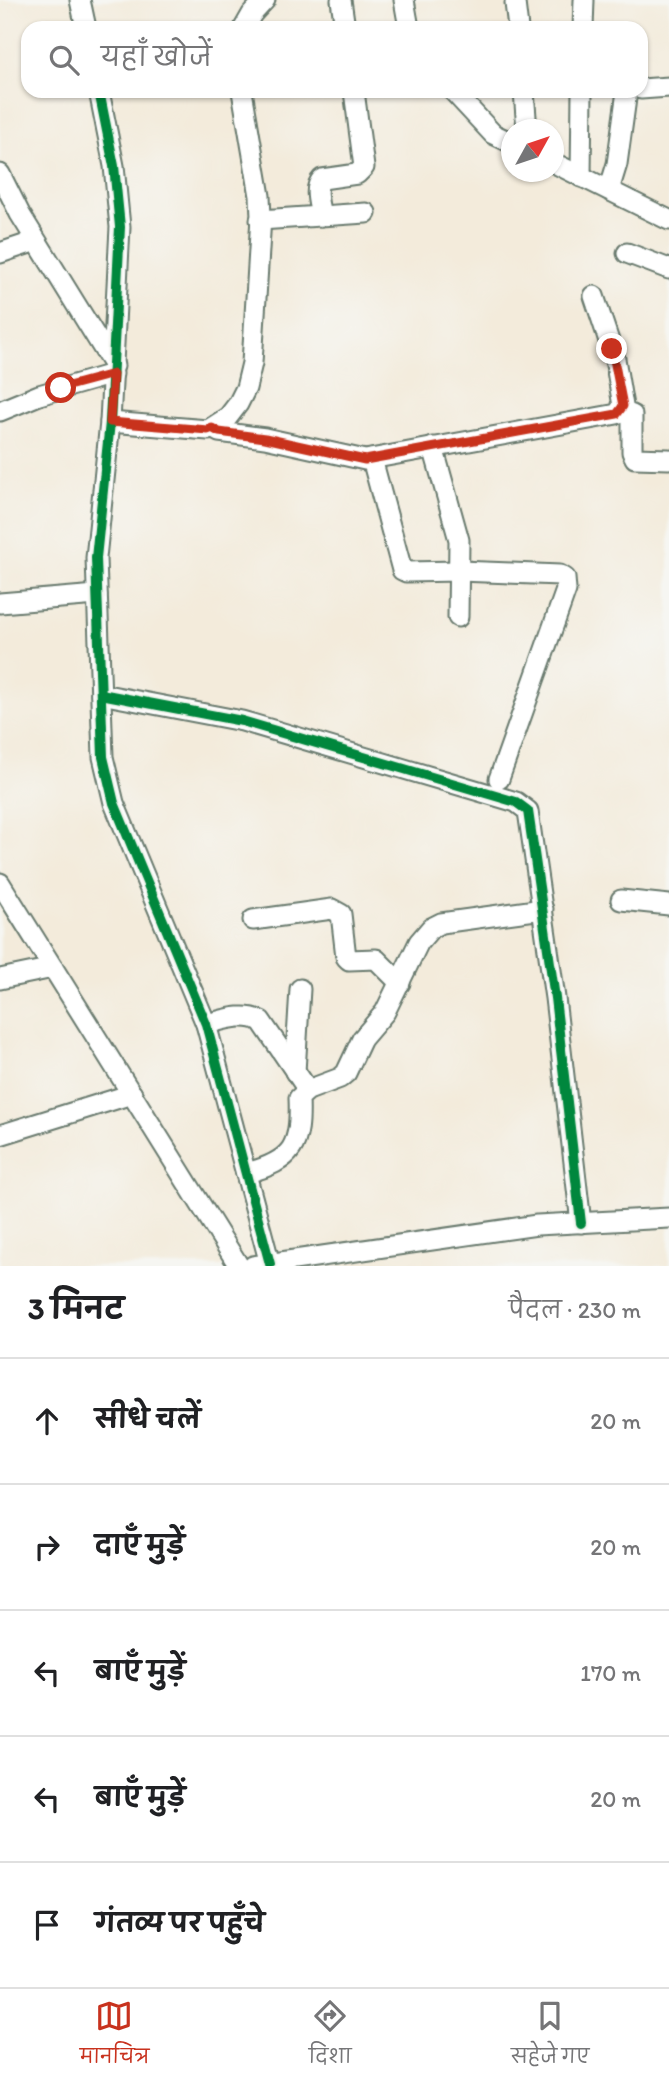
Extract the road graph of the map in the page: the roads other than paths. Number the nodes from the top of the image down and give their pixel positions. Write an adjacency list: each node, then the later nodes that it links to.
1 (80, 0): 7 (street)
2 (265, 0): 8 (street)
3 (341, 0): 9 (street)
4 (404, 0): 10 (street)
5 (584, 0): 12 (street)
6 (515, 3): 11 (street)
7 (84, 21)
8 (248, 21)
9 (344, 21)
10 (408, 21)
11 (517, 21)
12 (583, 21)
13 (669, 87): 14 (street)
14 (648, 88)
15 (100, 98): 39 (street)
16 (243, 98): 32 (street)
17 (355, 98): 31 (street)
18 (460, 98): 23 (street)
19 (525, 98): 22 (street)
20 (582, 98): 26 (street)
21 (626, 98): 27 (street)
22 (526, 119)
23 (501, 138)
24 (564, 168): 26 (street)
25 (0, 174): 30 (street)
26 (581, 177): 27 (street)
27 (609, 190): 33 (street)
28 (0, 209): 30 (street)
29 (366, 213): 31 (street)
30 (20, 214): 34 (street)
31 (321, 216): 32 (street)
32 (261, 220): 43 (street)
33 (669, 220)
34 (36, 241): 35 (street); 39 (street)
35 (0, 253)
36 (627, 253): 37 (street)
37 (669, 269)
38 (594, 296): 41 (street)
39 (113, 370): 40 (street); 42 (street)
40 (0, 411)
41 (621, 411): 44 (street); 46 (street)
42 (110, 422): 43 (street); 48 (street)
43 (212, 428): 45 (street)
44 (433, 447): 45 (street); 47 (street)
45 (372, 459): 47 (street)
46 (669, 459)
47 (459, 571): 50 (street); 52 (street)
48 (97, 595): 49 (street); 51 (street)
49 (0, 603)
50 (458, 617)
51 (101, 694): 56 (street); 63 (street)
52 (499, 779)
53 (0, 883): 57 (street)
54 (621, 900): 55 (street)
55 (669, 905)
56 (543, 909): 61 (street); 70 (street)
57 (8, 911): 59 (street)
58 (253, 920): 61 (street)
59 (53, 968): 60 (street); 66 (street)
60 (0, 979)
61 (400, 983): 65 (street)
62 (300, 989): 64 (street)
63 (206, 1024): 64 (street); 68 (street)
64 (295, 1072): 65 (street)
65 (307, 1090): 68 (street)
66 (132, 1094): 67 (street); 72 (street)
67 (0, 1135)
68 (246, 1172): 71 (street)
69 (669, 1218): 70 (street)
70 (581, 1223): 71 (street)
71 (274, 1264)
72 (239, 1266)

